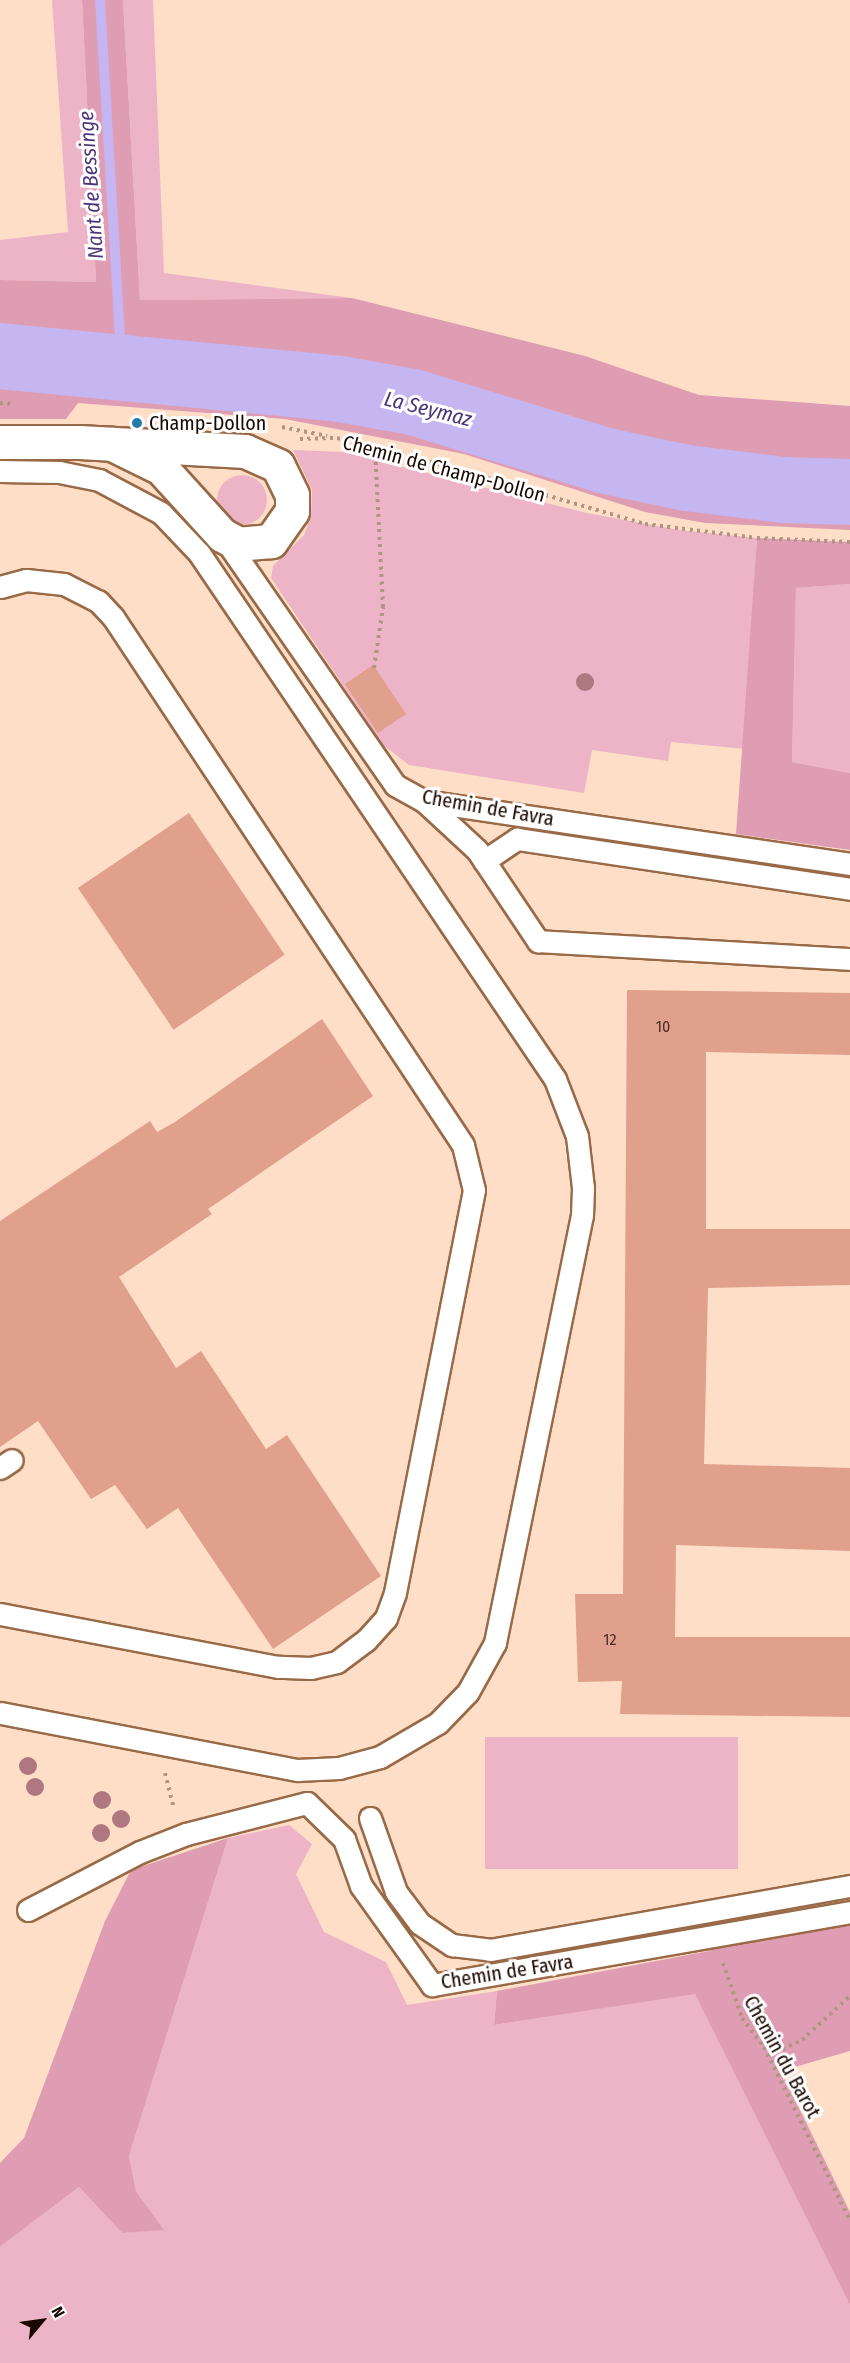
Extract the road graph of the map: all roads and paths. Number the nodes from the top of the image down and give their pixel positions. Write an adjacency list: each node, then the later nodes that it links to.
1 (0, 442): 2 (street)
2 (112, 444): 4 (street); 6 (street, Chemin de Favra)
3 (375, 447): 4 (path, Chemin de Champ-Dollon); 7 (path, Chemin de Champ-Dollon); 9 (path)
4 (245, 451): 6 (street)
5 (0, 471): 16 (lane)
6 (222, 535): 10 (lane, Chemin de Favra)
7 (850, 542)
8 (0, 586): 15 (lane)
9 (375, 668)
10 (424, 801): 11 (lane); 12 (lane, Chemin de Favra)
11 (484, 861): 13 (lane); 14 (lane)
12 (850, 864)
13 (850, 889)
14 (850, 959)
15 (0, 1614)
16 (0, 1713)
17 (370, 1818): 18 (lane)
18 (850, 1886)
19 (28, 1910): 21 (lane, Chemin de Favra)
20 (850, 1912): 21 (lane, Chemin de Favra)
21 (717, 1936): 23 (path, Chemin du Barot)
22 (850, 1996): 23 (path)
23 (769, 2056): 24 (path, Chemin du Barot)
24 (850, 2220)

